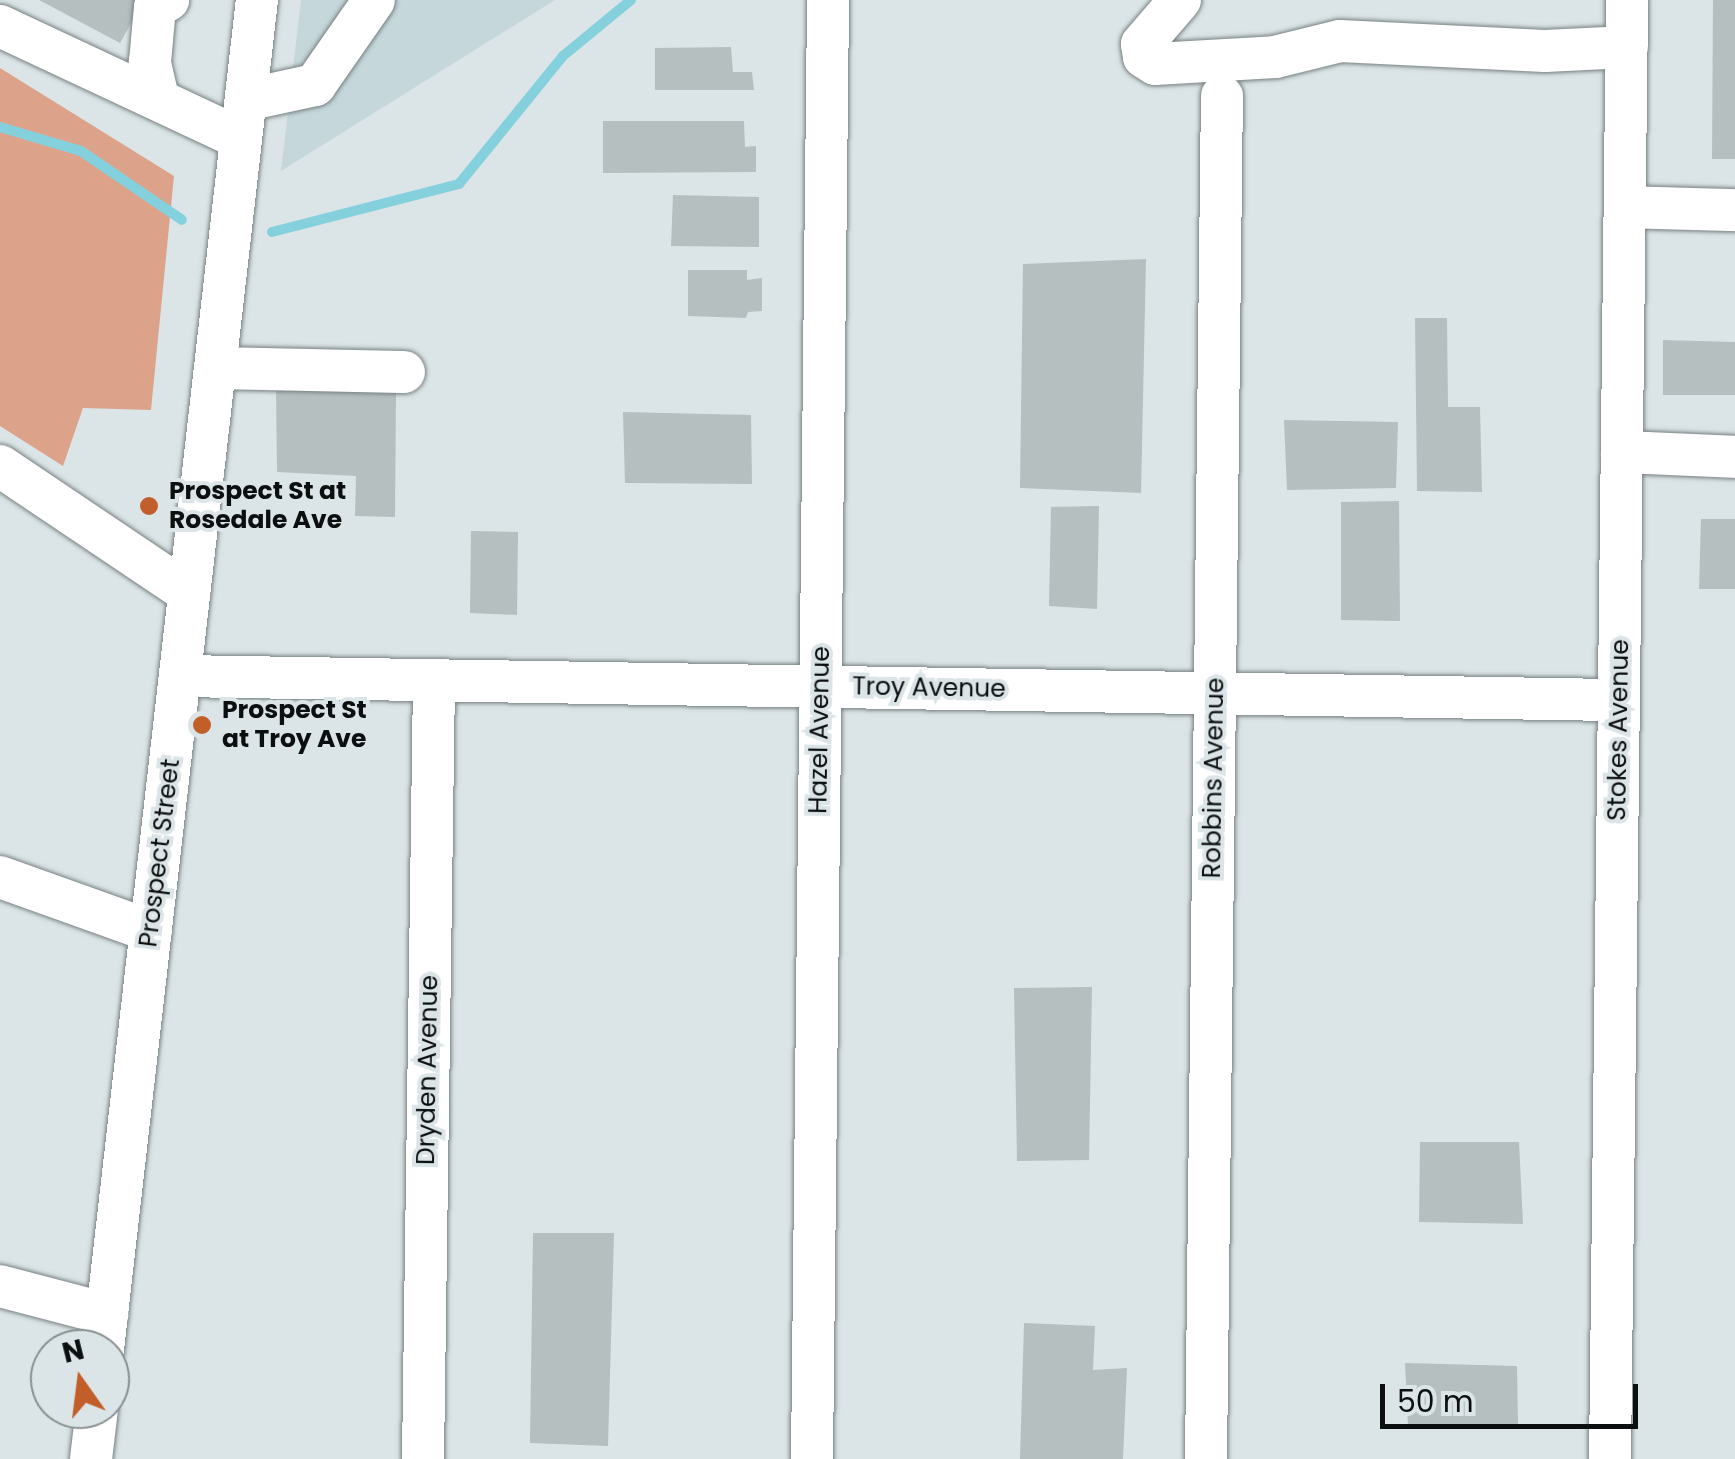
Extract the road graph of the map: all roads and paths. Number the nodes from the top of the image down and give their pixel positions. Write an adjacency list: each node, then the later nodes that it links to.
1 (168, 0): 10 (street)
2 (257, 0): 11 (street, Prospect Street)
3 (374, 0): 11 (street)
4 (828, 0): 22 (street, Hazel Avenue)
5 (1180, 0): 8 (street)
6 (1627, 0): 8 (street, Stokes Avenue)
7 (0, 26): 10 (street)
8 (1627, 48): 12 (street, Stokes Avenue)
9 (1222, 96): 23 (street, Robbins Avenue)
10 (158, 98): 11 (street)
11 (243, 120): 14 (street, Prospect Street)
12 (1625, 207): 13 (street); 16 (street, Stokes Avenue)
13 (1735, 210)
14 (215, 368): 15 (street); 19 (street, Prospect Street)
15 (404, 372)
16 (1622, 452): 17 (street); 24 (street, Stokes Avenue)
17 (1735, 457)
18 (0, 466): 19 (street)
19 (189, 593): 20 (street, Prospect Street)
20 (180, 676): 21 (street, Troy Avenue); 26 (street, Prospect Street)
21 (434, 680): 22 (street, Troy Avenue); 32 (street, Dryden Avenue)
22 (820, 687): 23 (street, Troy Avenue); 33 (street, Hazel Avenue)
23 (1215, 693): 24 (street, Troy Avenue); 34 (street, Robbins Avenue)
24 (1619, 700): 35 (street, Stokes Avenue)
25 (0, 877): 26 (street)
26 (151, 930): 29 (street, Prospect Street)
27 (0, 1286): 28 (street)
28 (98, 1329)
29 (105, 1329)
30 (94, 1429): 31 (street)
31 (91, 1459)
32 (423, 1459)
33 (812, 1459)
34 (1206, 1459)
35 (1610, 1459)

